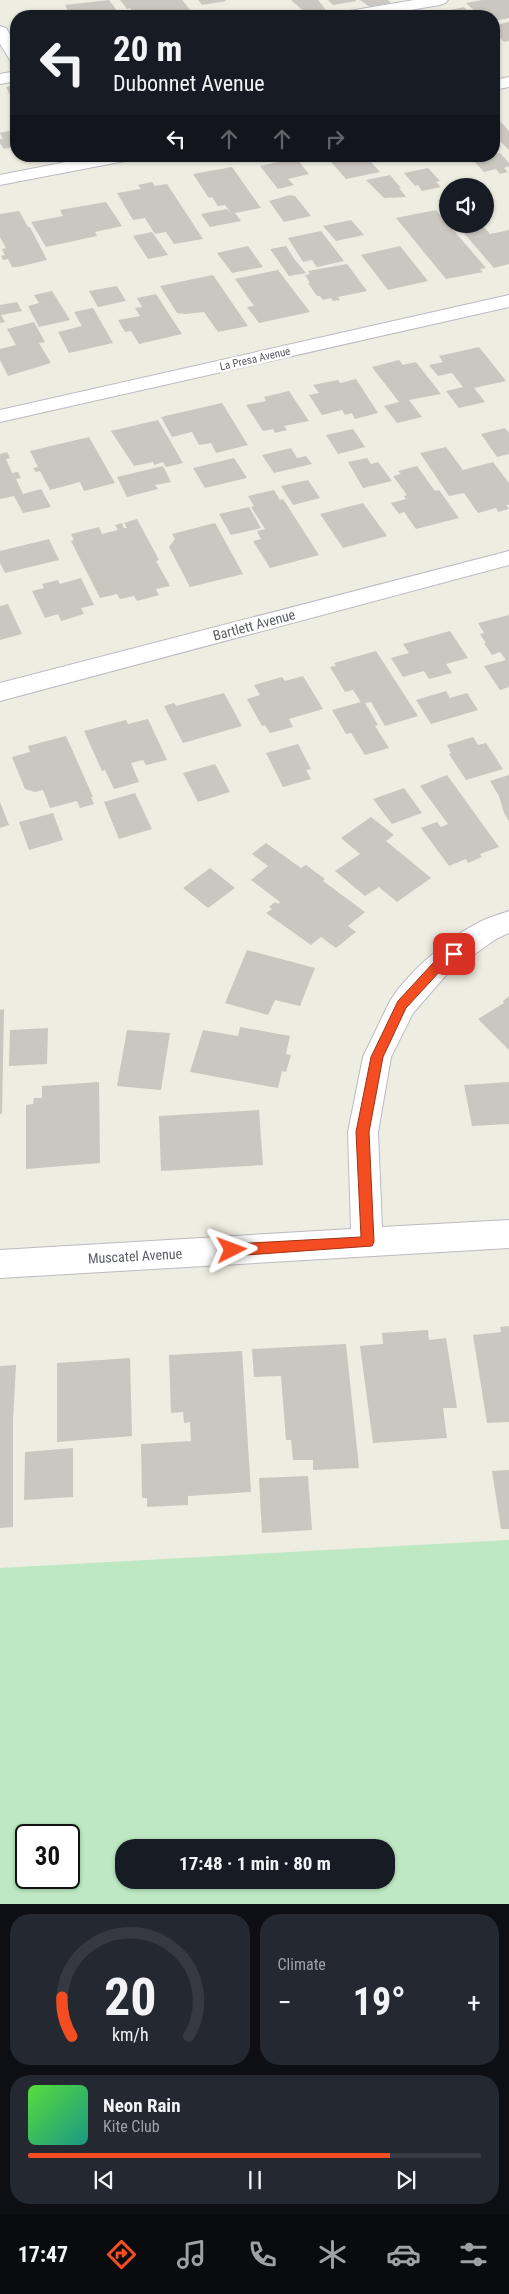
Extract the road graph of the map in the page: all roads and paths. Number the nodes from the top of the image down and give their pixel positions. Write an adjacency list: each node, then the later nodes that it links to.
1 (440, 0): 2 (street)
2 (383, 10)
3 (0, 30): 4 (street)
4 (10, 47)
5 (94, 162): 6 (street)
6 (0, 180)
7 (509, 301): 8 (street, La Presa Avenue)
8 (0, 416)
9 (509, 558): 10 (street, Bartlett Avenue)
10 (0, 692)
11 (509, 922): 13 (street)
12 (509, 1234): 13 (street, Muscatel Avenue)
13 (367, 1242): 14 (street, Muscatel Avenue)
14 (0, 1264)

